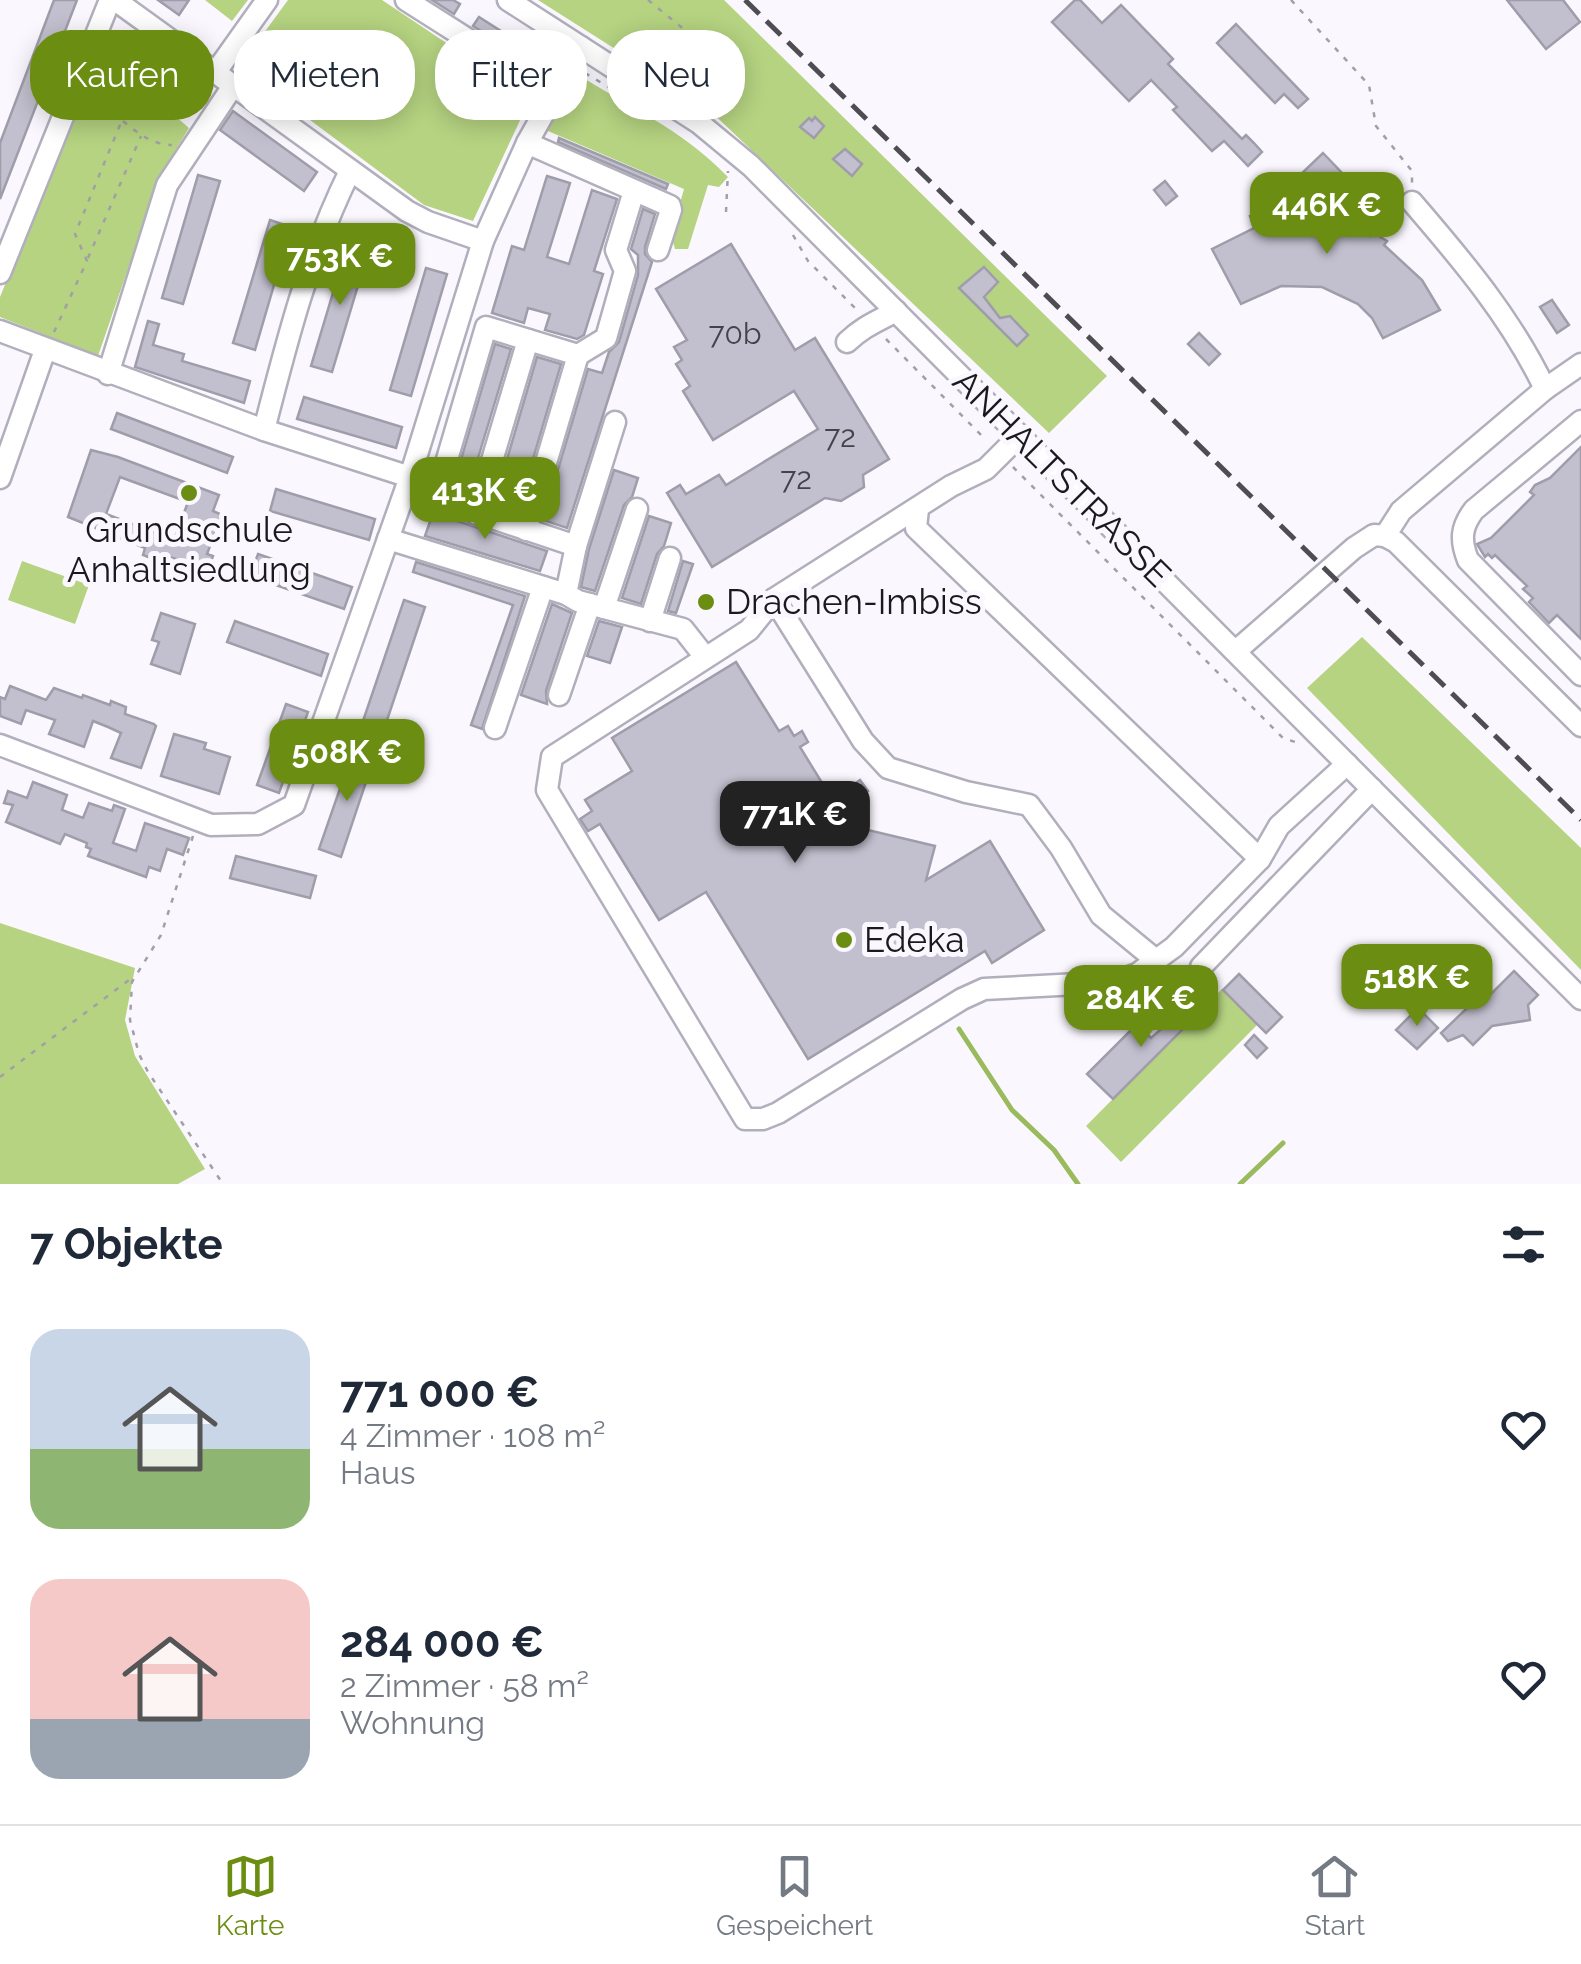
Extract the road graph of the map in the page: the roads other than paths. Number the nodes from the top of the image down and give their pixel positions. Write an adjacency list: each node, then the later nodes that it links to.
1 (112, 0): 5 (street); 19 (street)
2 (268, 0): 9 (street)
3 (406, 0): 6 (street)
4 (508, 0): 7 (street, ANHALTSTRASSE)
5 (154, 30)
6 (453, 30)
7 (544, 30)
8 (587, 62): 18 (street, ANHALTSTRASSE)
9 (214, 73): 10 (street)
10 (233, 86): 13 (street); 28 (street)
11 (540, 120): 12 (street)
12 (528, 142): 14 (street); 16 (street)
13 (350, 171): 16 (street); 32 (street)
14 (634, 192): 17 (street); 26 (street)
15 (1412, 202): 29 (street)
16 (483, 241): 35 (street)
17 (658, 250)
18 (854, 269): 20 (street, ANHALTSTRASSE); 21 (street)
19 (0, 273)
20 (896, 311): 21 (street); 33 (street, ANHALTSTRASSE)
21 (869, 322): 24 (street)
22 (0, 330): 25 (street)
23 (528, 340): 26 (street); 36 (street); 39 (street)
24 (847, 342)
25 (46, 350): 28 (street); 34 (street)
26 (578, 355): 40 (street)
27 (1581, 364): 29 (street)
28 (108, 374): 32 (street)
29 (1545, 389): 41 (street)
30 (1581, 421): 52 (street)
31 (615, 422): 43 (street)
32 (264, 430): 35 (street)
33 (1020, 434): 38 (street); 50 (street, ANHALTSTRASSE)
34 (0, 478)
35 (408, 483): 36 (street); 42 (street)
36 (435, 500): 39 (street)
37 (637, 509): 48 (street)
38 (918, 509): 47 (street); 59 (street)
39 (476, 514): 40 (street)
40 (526, 530): 43 (street)
41 (1385, 536): 50 (street); 54 (street)
42 (388, 539): 45 (street); 56 (street)
43 (576, 546): 46 (street)
44 (670, 558): 49 (street)
45 (544, 586): 46 (street); 55 (street)
46 (566, 594): 48 (street)
47 (774, 600): 51 (street); 60 (street)
48 (597, 606): 49 (street); 53 (street)
49 (650, 620): 51 (street)
50 (1236, 651): 57 (street, ANHALTSTRASSE)
51 (706, 656): 60 (street)
52 (1581, 675)
53 (559, 695)
54 (1581, 726)
55 (495, 728)
56 (0, 746)
57 (1348, 764): 58 (street, ANHALTSTRASSE); 59 (street)
58 (1372, 789): 61 (street); 62 (street, ANHALTSTRASSE)
59 (1260, 859): 60 (street)
60 (1157, 961)
61 (1202, 967)
62 (1581, 999)

